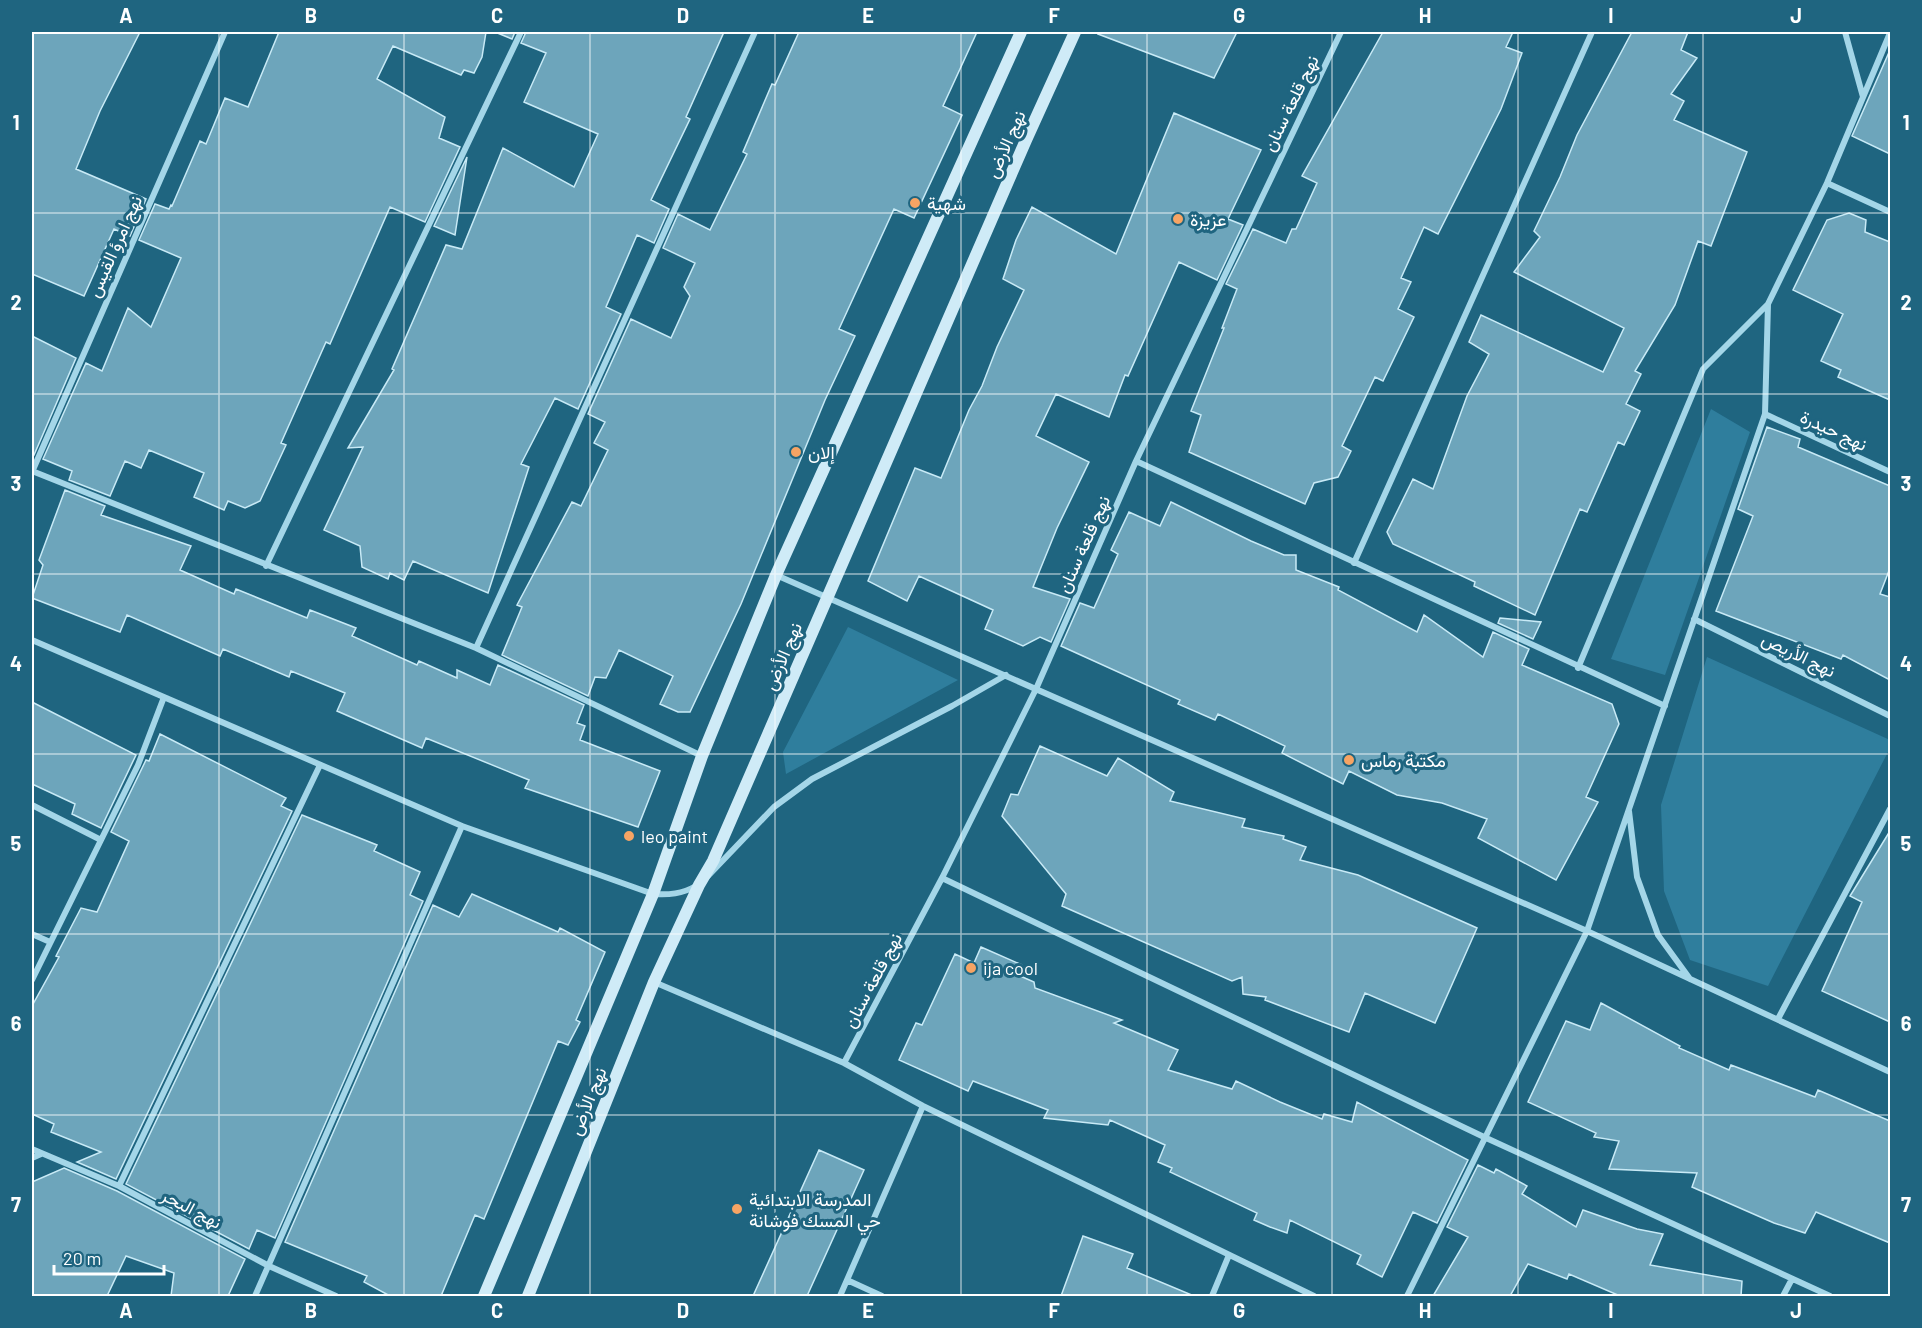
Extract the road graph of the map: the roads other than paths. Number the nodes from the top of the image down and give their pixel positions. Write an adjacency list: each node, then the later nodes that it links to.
1 (225, 32): 16 (street, نهج امرؤ القيس)
2 (521, 32): 19 (street)
3 (756, 32): 24 (street)
4 (1021, 32): 20 (street, نهج الأرض)
5 (1076, 32): 21 (street, نهج الأرض)
6 (1341, 32): 15 (street, نهج قلعة سنان)
7 (1592, 32): 18 (street)
8 (1845, 32): 10 (street)
9 (1890, 33): 10 (street)
10 (1863, 98): 11 (street)
11 (1827, 183): 12 (street); 13 (street)
12 (1890, 212)
13 (1768, 304): 14 (street); 25 (street)
14 (1765, 414): 17 (street, نهج حيدرة); 22 (street)
15 (1136, 461): 18 (street); 27 (street, نهج قلعة سنان)
16 (32, 471): 19 (street)
17 (1890, 472)
18 (1354, 563): 25 (street)
19 (266, 566): 24 (street)
20 (776, 575): 21 (street); 31 (street, نهج الأرض)
21 (826, 598): 26 (street); 39 (street, نهج الأرض)
22 (1694, 619): 29 (street); 30 (street, نهج الأريص)
23 (32, 640): 28 (street)
24 (476, 648): 31 (street)
25 (1578, 668): 29 (street)
26 (1006, 675): 27 (street); 39 (street)
27 (1036, 689): 38 (street, نهج قلعة سنان); 41 (street)
28 (164, 697): 32 (street); 37 (street)
29 (1665, 706): 35 (street)
30 (1890, 716)
31 (702, 756): 40 (street, نهج الأرض)
32 (320, 765): 36 (street); 55 (street)
33 (32, 805): 37 (street)
34 (1890, 809): 47 (street)
35 (1629, 810): 41 (street); 44 (street)
36 (462, 826): 40 (street); 57 (street)
37 (101, 840): 43 (street)
38 (942, 878): 48 (street, نهج قلعة سنان); 51 (street)
39 (699, 885): 40 (street); 46 (street, نهج الأرض)
40 (653, 894): 62 (street, نهج الأرض)
41 (1587, 931): 44 (street); 51 (street)
42 (32, 934): 43 (street)
43 (50, 942): 45 (street)
44 (1690, 979): 47 (street)
45 (32, 980)
46 (654, 982): 48 (street); 63 (street, نهج الأرض)
47 (1778, 1019): 49 (street)
48 (844, 1063): 50 (street)
49 (1890, 1072)
50 (923, 1106): 56 (street); 59 (street)
51 (1484, 1137): 58 (street); 68 (street)
52 (32, 1149): 53 (street, نهج البحر)
53 (40, 1154): 54 (street); 55 (street, نهج البحر)
54 (32, 1158)
55 (119, 1186): 57 (street, نهج البحر)
56 (1229, 1255): 66 (street); 67 (street)
57 (269, 1266): 60 (street); 61 (street, نهج البحر)
58 (1791, 1279): 69 (street); 70 (street)
59 (847, 1280): 64 (street); 65 (street)
60 (255, 1296)
61 (336, 1296)
62 (483, 1296)
63 (528, 1296)
64 (840, 1296)
65 (882, 1296)
66 (1212, 1296)
67 (1314, 1296)
68 (1407, 1296)
69 (1783, 1296)
70 (1830, 1296)

